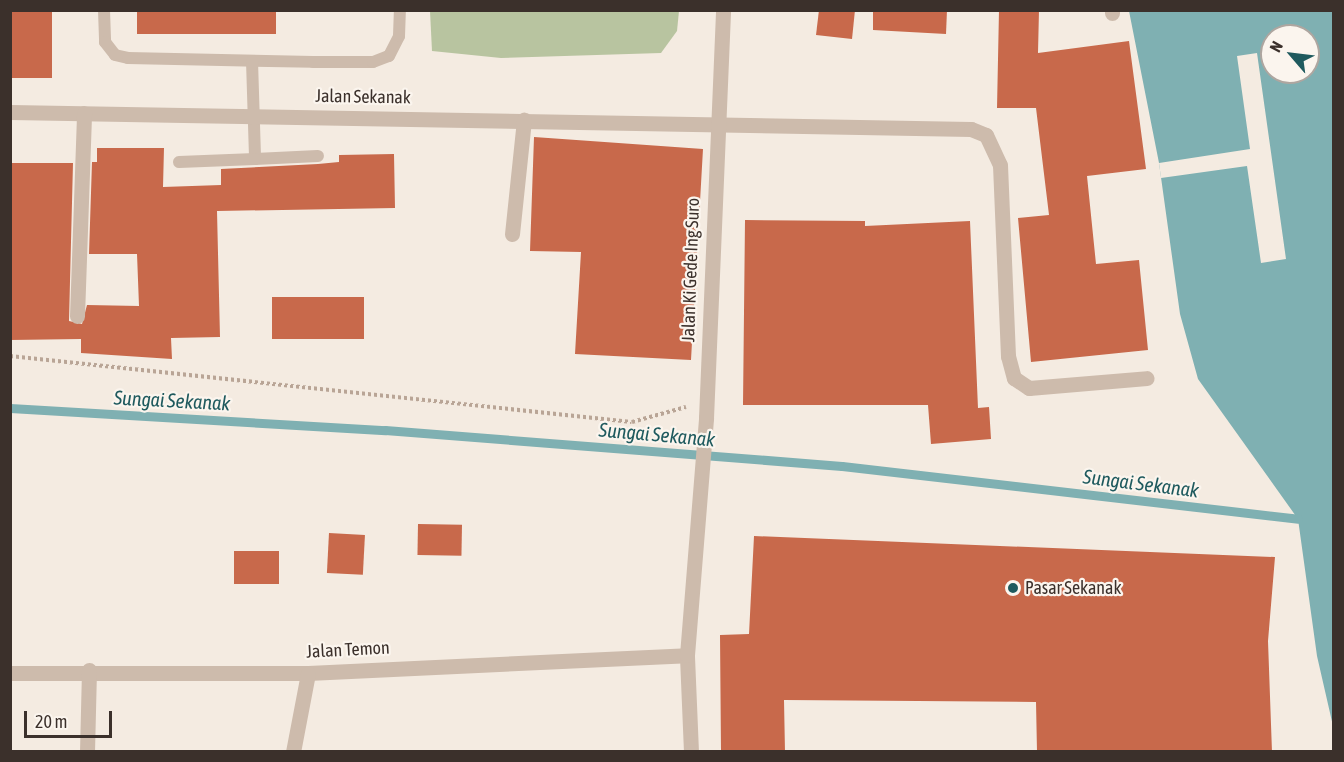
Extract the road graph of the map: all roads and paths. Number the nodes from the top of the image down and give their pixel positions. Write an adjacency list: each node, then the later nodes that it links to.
1 (104, 10): 4 (lane)
2 (400, 10): 4 (lane)
3 (723, 10): 9 (street, Jalan Ki Gede Ing Suro)
4 (252, 61): 7 (lane)
5 (10, 112): 6 (street, Jalan Sekanak)
6 (84, 113): 7 (street, Jalan Sekanak); 14 (street)
7 (254, 115): 8 (street, Jalan Sekanak); 11 (lane)
8 (524, 120): 9 (street, Jalan Sekanak); 13 (street)
9 (715, 123): 16 (street, Jalan Sekanak); 17 (street, Jalan Ki Gede Ing Suro)
10 (318, 156): 11 (lane)
11 (255, 159): 12 (lane)
12 (179, 162)
13 (512, 234)
14 (77, 316)
15 (10, 356): 17 (path)
16 (1147, 378)
17 (706, 400): 18 (street, Jalan Ki Gede Ing Suro)
18 (687, 655): 21 (street, Jalan Temon); 24 (street, Jalan Ki Gede Ing Suro)
19 (89, 670): 20 (street, Jalan Temon); 21 (street, Jalan Temon); 22 (street)
20 (10, 673)
21 (308, 673): 23 (street)
22 (87, 752)
23 (293, 752)
24 (690, 752)

